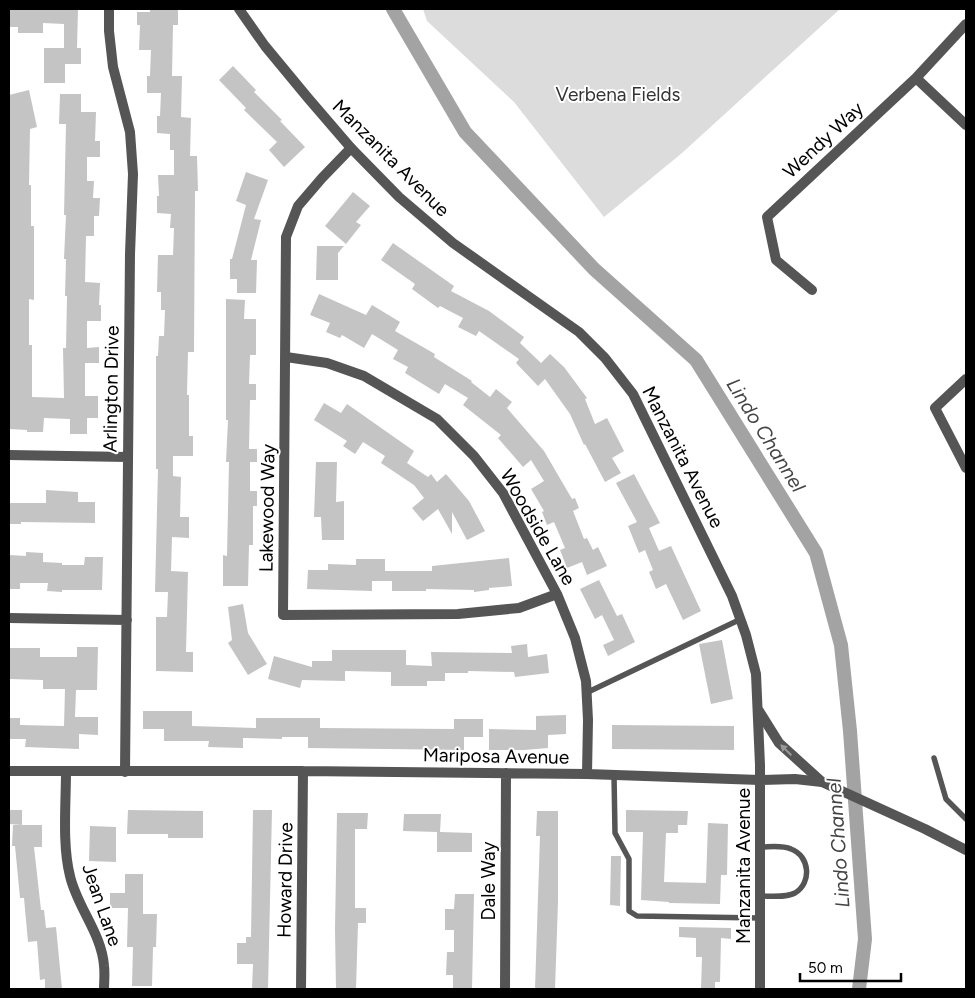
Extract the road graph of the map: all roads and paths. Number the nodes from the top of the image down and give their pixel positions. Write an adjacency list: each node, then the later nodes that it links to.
1 (109, 9): 11 (street, Arlington Drive)
2 (239, 9): 6 (street, Manzanita Avenue)
3 (966, 24): 4 (street, Wendy Way)
4 (916, 78): 5 (street); 7 (street, Wendy Way)
5 (966, 125)
6 (351, 148): 8 (street, Lakewood Way); 15 (street, Manzanita Avenue)
7 (812, 290)
8 (286, 357): 13 (street, Woodside Lane); 13 (street, Lakewood Way)
9 (966, 379): 12 (street)
10 (9, 456): 11 (street)
11 (128, 456): 16 (street, Arlington Drive)
12 (966, 468)
13 (557, 594): 17 (street, Woodside Lane)
14 (9, 618): 16 (street)
15 (740, 619): 17 (lane); 18 (street, Manzanita Avenue)
16 (127, 620): 23 (street, Arlington Drive)
17 (586, 694): 25 (street, Woodside Lane)
18 (759, 711): 27 (street, Manzanita Avenue); 28 (street, one-way to 18)
19 (934, 758): 29 (lane)
20 (9, 771): 21 (street, Mariposa Avenue)
21 (66, 771): 23 (street, Mariposa Avenue); 34 (street, Jean Lane)
22 (303, 771): 23 (street, Mariposa Avenue); 24 (street, Mariposa Avenue); 35 (street, Howard Drive)
23 (125, 772)
24 (506, 773): 25 (street, Mariposa Avenue); 36 (street, Dale Way)
25 (587, 774): 26 (street, Mariposa Avenue)
26 (614, 775): 27 (street, Mariposa Avenue); 33 (lane)
27 (760, 780): 28 (street, Mariposa Avenue); 30 (street, Manzanita Avenue)
28 (822, 782): 31 (street, Mariposa Avenue)
29 (966, 819)
30 (760, 847): 32 (street, Manzanita Avenue); 32 (lane)
31 (966, 850)
32 (760, 896): 33 (street, Manzanita Avenue)
33 (760, 918): 37 (street, Manzanita Avenue)
34 (104, 989)
35 (301, 989)
36 (505, 989)
37 (760, 989)

